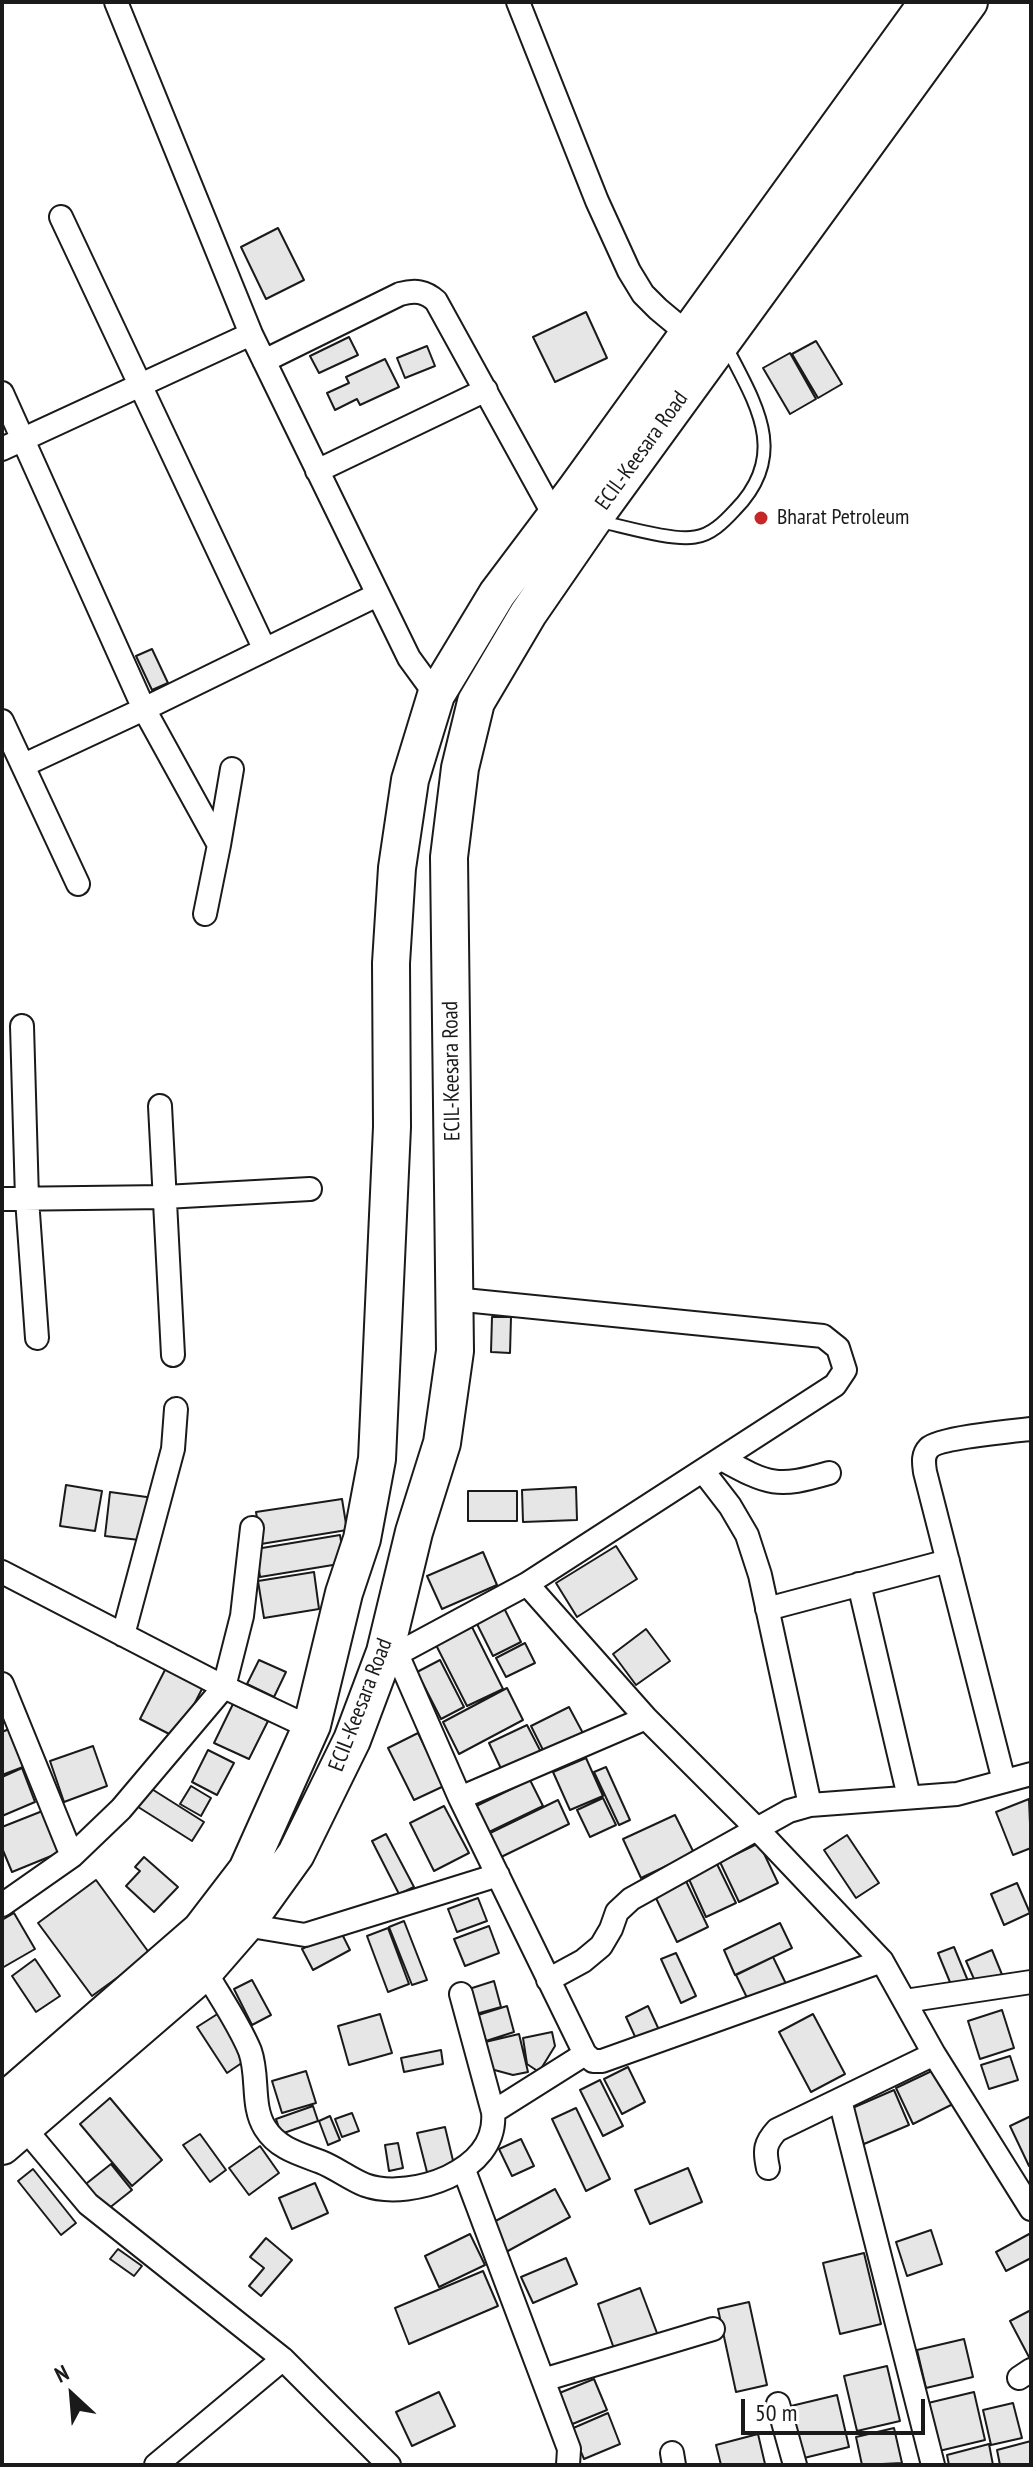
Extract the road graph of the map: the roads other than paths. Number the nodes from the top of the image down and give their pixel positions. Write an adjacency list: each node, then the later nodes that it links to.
1 (116, 2): 6 (street)
2 (518, 2): 7 (street)
3 (928, 2): 7 (main road, ECIL-Keesara Road)
4 (969, 2): 8 (main road, ECIL-Keesara Road)
5 (61, 217): 10 (street)
6 (251, 334): 9 (street); 10 (street)
7 (688, 334): 16 (main road, ECIL-Keesara Road)
8 (723, 341): 17 (main road, ECIL-Keesara Road); 17 (lane)
9 (264, 361): 11 (street); 15 (street)
10 (140, 385): 13 (street); 19 (street)
11 (486, 390): 15 (street); 16 (street)
12 (2, 393): 13 (street)
13 (23, 439): 14 (street); 21 (street)
14 (2, 449)
15 (317, 471): 18 (street)
16 (555, 517): 17 (main road); 20 (main road, ECIL-Keesara Road)
17 (593, 520): 34 (main road, ECIL-Keesara Road)
18 (377, 595): 19 (street); 20 (street)
19 (265, 650): 21 (street)
20 (436, 695): 53 (main road, ECIL-Keesara Road)
21 (144, 709): 23 (street); 25 (street)
22 (2, 721): 23 (street)
23 (24, 765): 26 (street)
24 (232, 769): 25 (street)
25 (219, 845): 27 (street)
26 (78, 884)
27 (205, 914)
28 (22, 1026): 33 (street)
29 (160, 1106): 31 (street)
30 (310, 1189): 31 (street)
31 (165, 1197): 33 (street); 36 (street)
32 (2, 1199): 33 (street)
33 (27, 1199): 35 (street)
34 (454, 1299): 39 (street); 48 (main road, ECIL-Keesara Road)
35 (37, 1338)
36 (173, 1355)
37 (176, 1409): 47 (street)
38 (1031, 1429): 42 (street)
39 (713, 1465): 40 (street); 44 (street); 46 (street)
40 (829, 1473)
41 (252, 1528): 50 (street)
42 (948, 1561): 45 (street); 55 (street)
43 (2, 1572): 47 (street)
44 (527, 1584): 48 (street); 52 (street)
45 (859, 1584): 46 (street); 56 (street)
46 (767, 1609): 58 (street)
47 (123, 1635): 50 (street)
48 (391, 1653): 57 (street); 63 (main road, ECIL-Keesara Road)
49 (2, 1684): 51 (street)
50 (224, 1687): 53 (street); 60 (street)
51 (7, 1712): 60 (street)
52 (646, 1718): 57 (street); 59 (street)
53 (311, 1728): 74 (main road, ECIL-Keesara Road)
54 (1031, 1774): 55 (street)
55 (1004, 1781): 56 (street)
56 (909, 1797): 58 (street)
57 (460, 1798): 61 (street)
58 (810, 1805): 59 (street)
59 (758, 1830): 64 (street); 66 (street)
60 (72, 1856): 62 (street)
61 (498, 1875): 63 (street); 66 (street)
62 (2, 1905)
63 (245, 1925): 65 (main road, ECIL-Keesara Road)
64 (882, 1961): 69 (street); 70 (street)
65 (205, 1971): 74 (main road, ECIL-Keesara Road); 76 (street)
66 (548, 1980): 70 (street)
67 (1031, 1982): 69 (street)
68 (461, 1994): 73 (street)
69 (905, 2001): 71 (street)
70 (585, 2054): 73 (street)
71 (934, 2054): 72 (street); 77 (street)
72 (840, 2100): 75 (street); 86 (street)
73 (493, 2112): 76 (street)
74 (8, 2120): 79 (street)
75 (768, 2168)
76 (464, 2170): 80 (street)
77 (1031, 2209)
78 (713, 2329): 80 (street)
79 (283, 2359): 82 (street); 83 (street)
80 (543, 2380): 84 (street)
81 (778, 2404): 85 (street)
82 (156, 2465)
83 (389, 2465)
84 (568, 2465)
85 (795, 2465)
86 (933, 2465)

